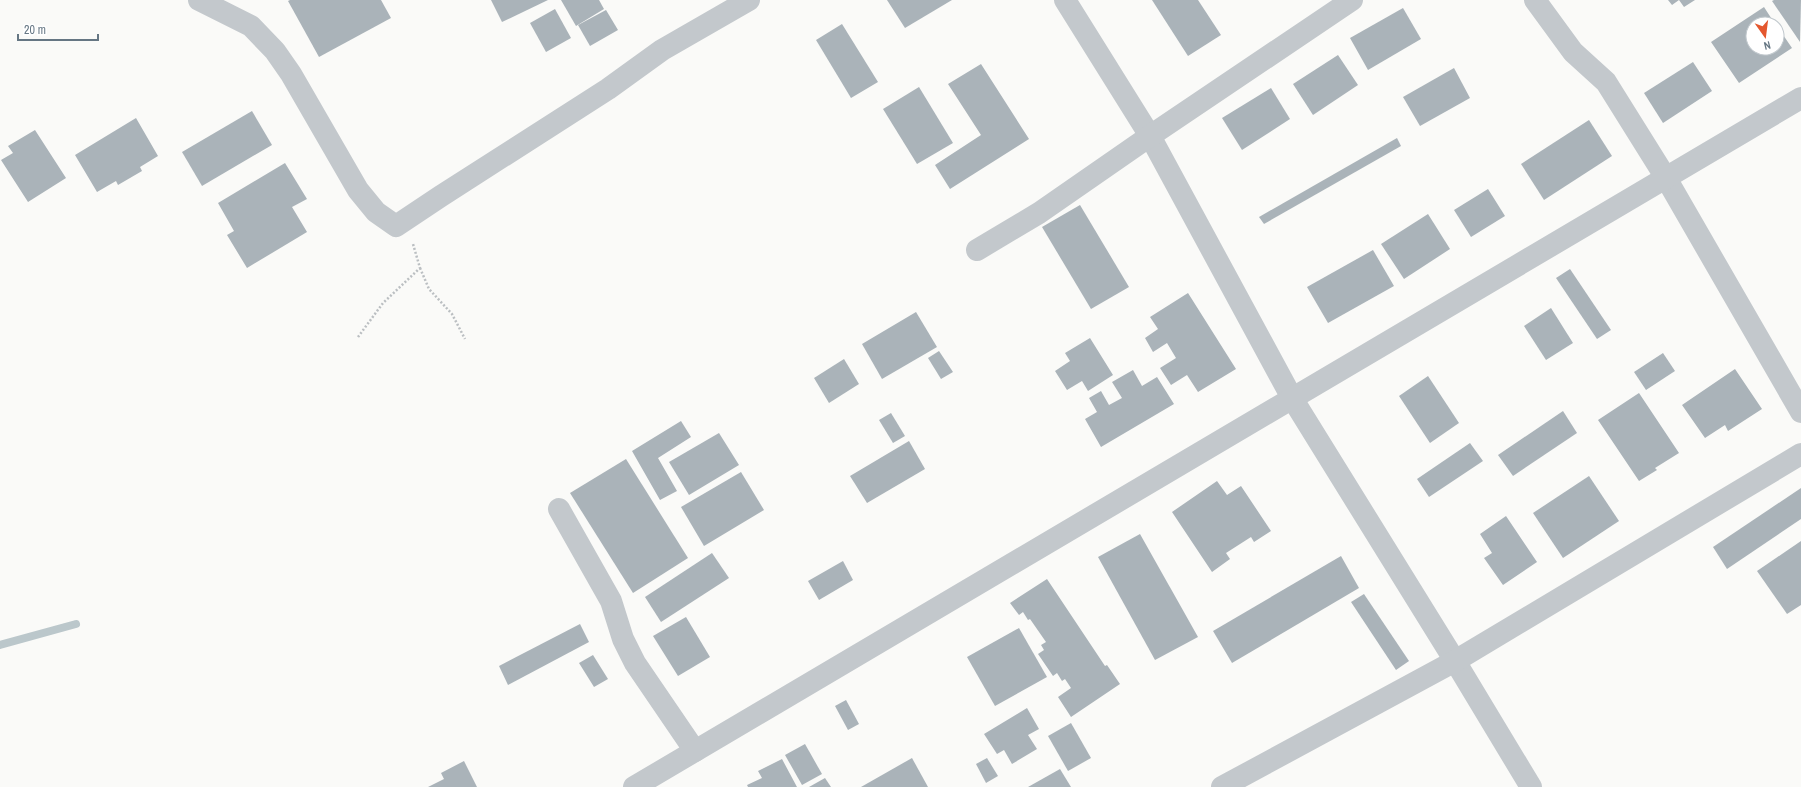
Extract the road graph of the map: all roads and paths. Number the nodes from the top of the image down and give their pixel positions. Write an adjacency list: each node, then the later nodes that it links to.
1 (199, 0): 9 (street)
2 (749, 0): 9 (street)
3 (1066, 0): 7 (street)
4 (1352, 0): 7 (street)
5 (1535, 0): 8 (street)
6 (1801, 98): 8 (street)
7 (1150, 136): 10 (street); 14 (street)
8 (1666, 178): 14 (street); 15 (street)
9 (396, 226): 11 (path)
10 (977, 250)
11 (420, 268): 12 (path); 13 (path)
12 (358, 337)
13 (465, 339)
14 (1292, 398): 18 (street); 19 (street)
15 (1801, 412)
16 (1801, 454): 18 (street)
17 (559, 509): 19 (street)
18 (1455, 661): 21 (street); 22 (street)
19 (695, 751): 20 (street)
20 (634, 787)
21 (1222, 787)
22 (1531, 787)

